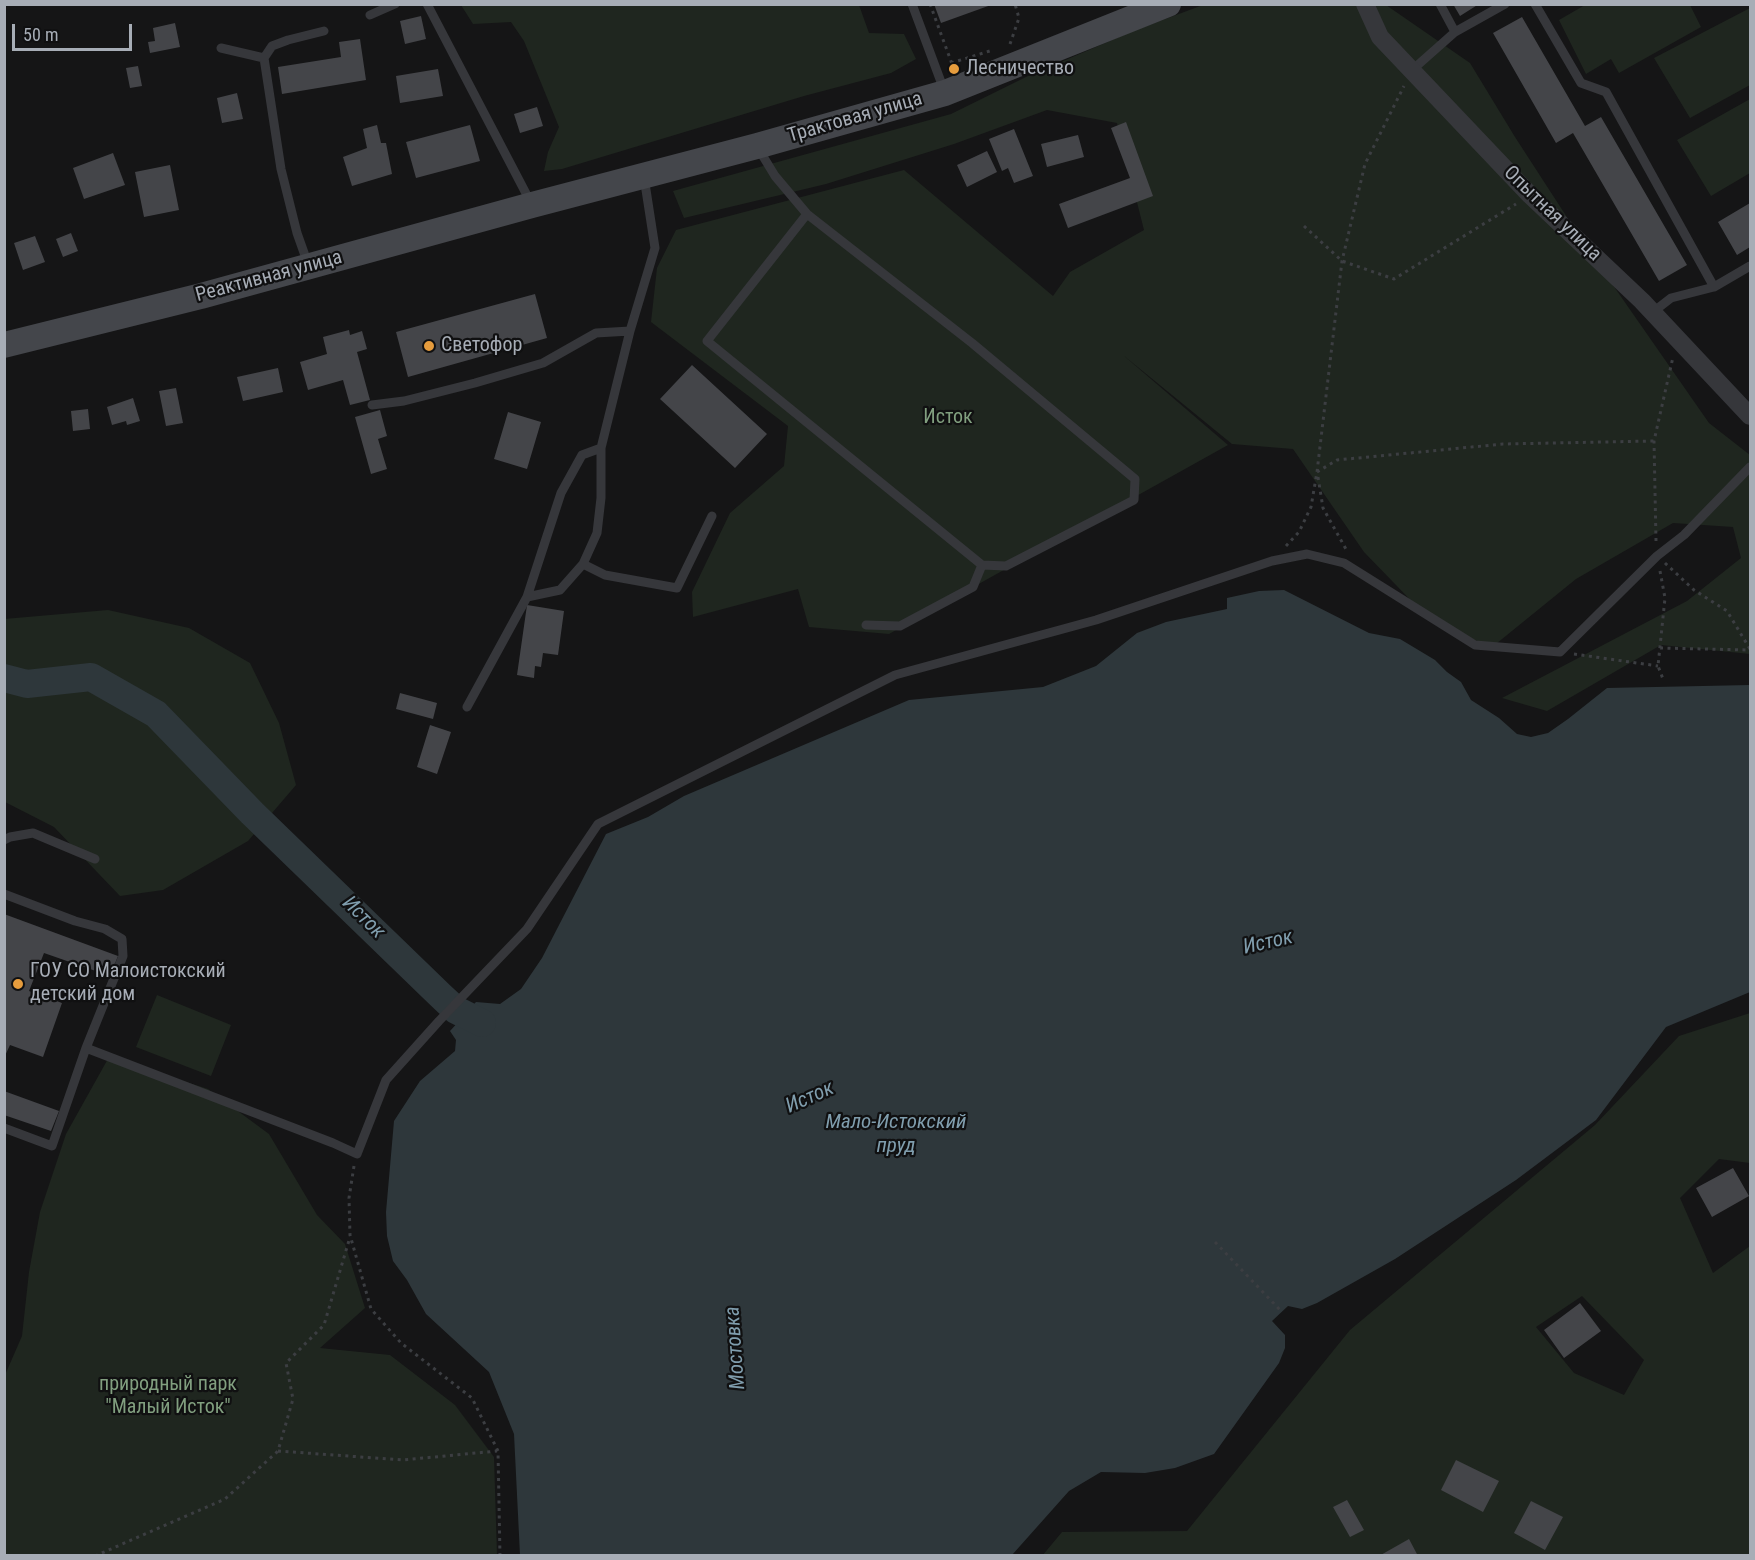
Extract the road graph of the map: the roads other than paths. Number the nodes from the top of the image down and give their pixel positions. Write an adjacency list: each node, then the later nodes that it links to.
1 (395, 4): 9 (lane)
2 (427, 4): 18 (lane)
3 (912, 4): 15 (lane)
4 (1168, 4): 15 (main road, Трактовая улица)
5 (1365, 4): 14 (street, Опытная улица)
6 (1440, 4): 11 (lane)
7 (1505, 4): 11 (lane)
8 (1535, 4): 22 (lane)
9 (370, 15)
10 (324, 31): 13 (lane)
11 (1455, 32): 14 (lane)
12 (221, 48): 13 (lane)
13 (264, 58): 20 (lane)
14 (1411, 70): 23 (street, Опытная улица)
15 (945, 93): 16 (main road, Трактовая улица)
16 (757, 146): 17 (main road, Трактовая улица); 19 (lane)
17 (643, 175): 18 (main road, Трактовая улица); 24 (lane)
18 (532, 205): 20 (main road, Реактивная улица)
19 (807, 214): 32 (lane); 32 (lane)
20 (309, 266): 25 (main road, Реактивная улица)
21 (1750, 266): 22 (lane)
22 (1714, 287): 23 (lane)
23 (1653, 312): 27 (street, Опытная улица)
24 (630, 331): 26 (lane); 28 (lane)
25 (4, 345)
26 (372, 405)
27 (1750, 416)
28 (601, 448): 31 (lane); 33 (lane)
29 (1750, 466): 39 (lane)
30 (712, 516): 31 (lane)
31 (583, 564): 33 (lane)
32 (982, 565): 34 (lane)
33 (528, 597): 35 (lane)
34 (866, 626)
35 (466, 707)
36 (4, 840): 37 (lane)
37 (95, 859)
38 (4, 894): 39 (lane)
39 (86, 1048): 40 (lane)
40 (4, 1128)

